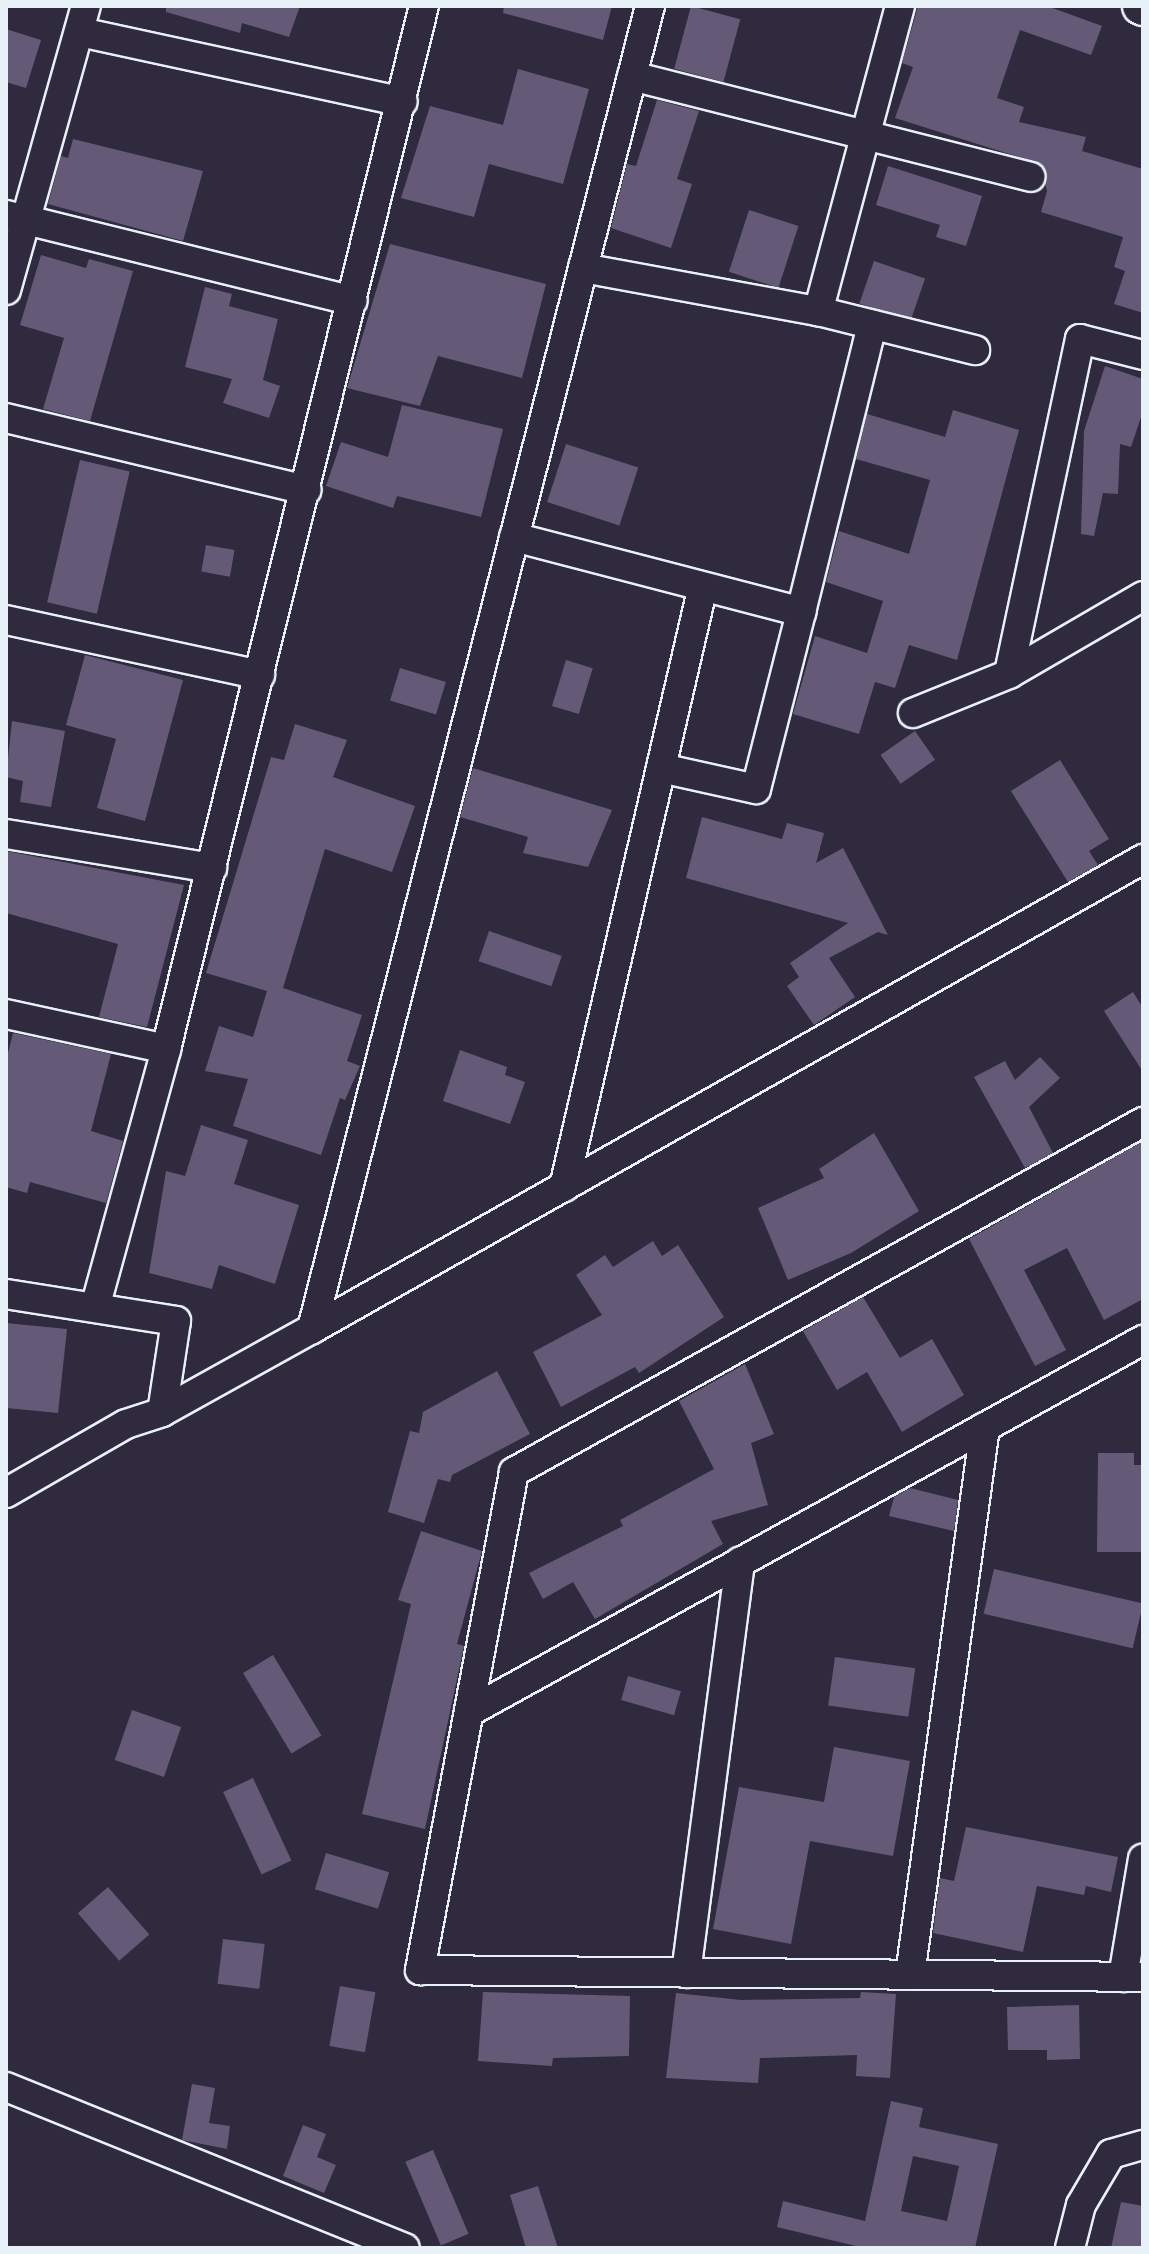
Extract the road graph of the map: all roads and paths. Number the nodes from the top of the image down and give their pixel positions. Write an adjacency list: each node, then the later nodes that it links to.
1 (424, 6): 6 (street)
2 (650, 6): 5 (street)
3 (900, 6): 7 (street)
4 (83, 19): 6 (street); 9 (street)
5 (632, 76): 7 (street); 10 (street)
6 (403, 102): 12 (street)
7 (865, 134): 8 (street); 13 (street)
8 (1030, 177)
9 (16, 216): 11 (street); 12 (street)
10 (583, 268): 13 (street); 19 (street)
11 (6, 290)
12 (353, 301): 18 (street)
13 (818, 311): 14 (street)
14 (872, 325): 15 (street); 22 (street)
15 (975, 350)
16 (1143, 355): 24 (street)
17 (6, 418): 18 (street)
18 (306, 490): 25 (street)
19 (514, 537): 20 (street); 37 (street)
20 (702, 590): 22 (street); 27 (street)
21 (1143, 596): 24 (street)
22 (801, 612): 27 (street)
23 (6, 620): 25 (street)
24 (1009, 674): 26 (street)
25 (260, 675): 30 (street)
26 (913, 713)
27 (661, 768): 34 (street)
28 (6, 834): 30 (street)
29 (1143, 859): 34 (street)
30 (212, 868): 32 (street)
31 (6, 1014): 32 (street)
32 (166, 1049): 36 (street)
33 (1143, 1122): 43 (street)
34 (564, 1187): 37 (street)
35 (6, 1294): 36 (street)
36 (96, 1304): 39 (street)
37 (312, 1329): 39 (street)
38 (1143, 1340): 40 (street)
39 (162, 1412): 41 (street)
40 (985, 1427): 42 (street); 46 (street)
41 (6, 1493)
42 (740, 1562): 43 (street); 45 (street)
43 (469, 1712): 45 (street)
44 (1143, 1859): 47 (street)
45 (686, 1973): 46 (street)
46 (910, 1975): 47 (street)
47 (1133, 1977)
48 (6, 2087): 50 (street)
49 (1143, 2145): 51 (street)
50 (405, 2248)
51 (1070, 2248)

